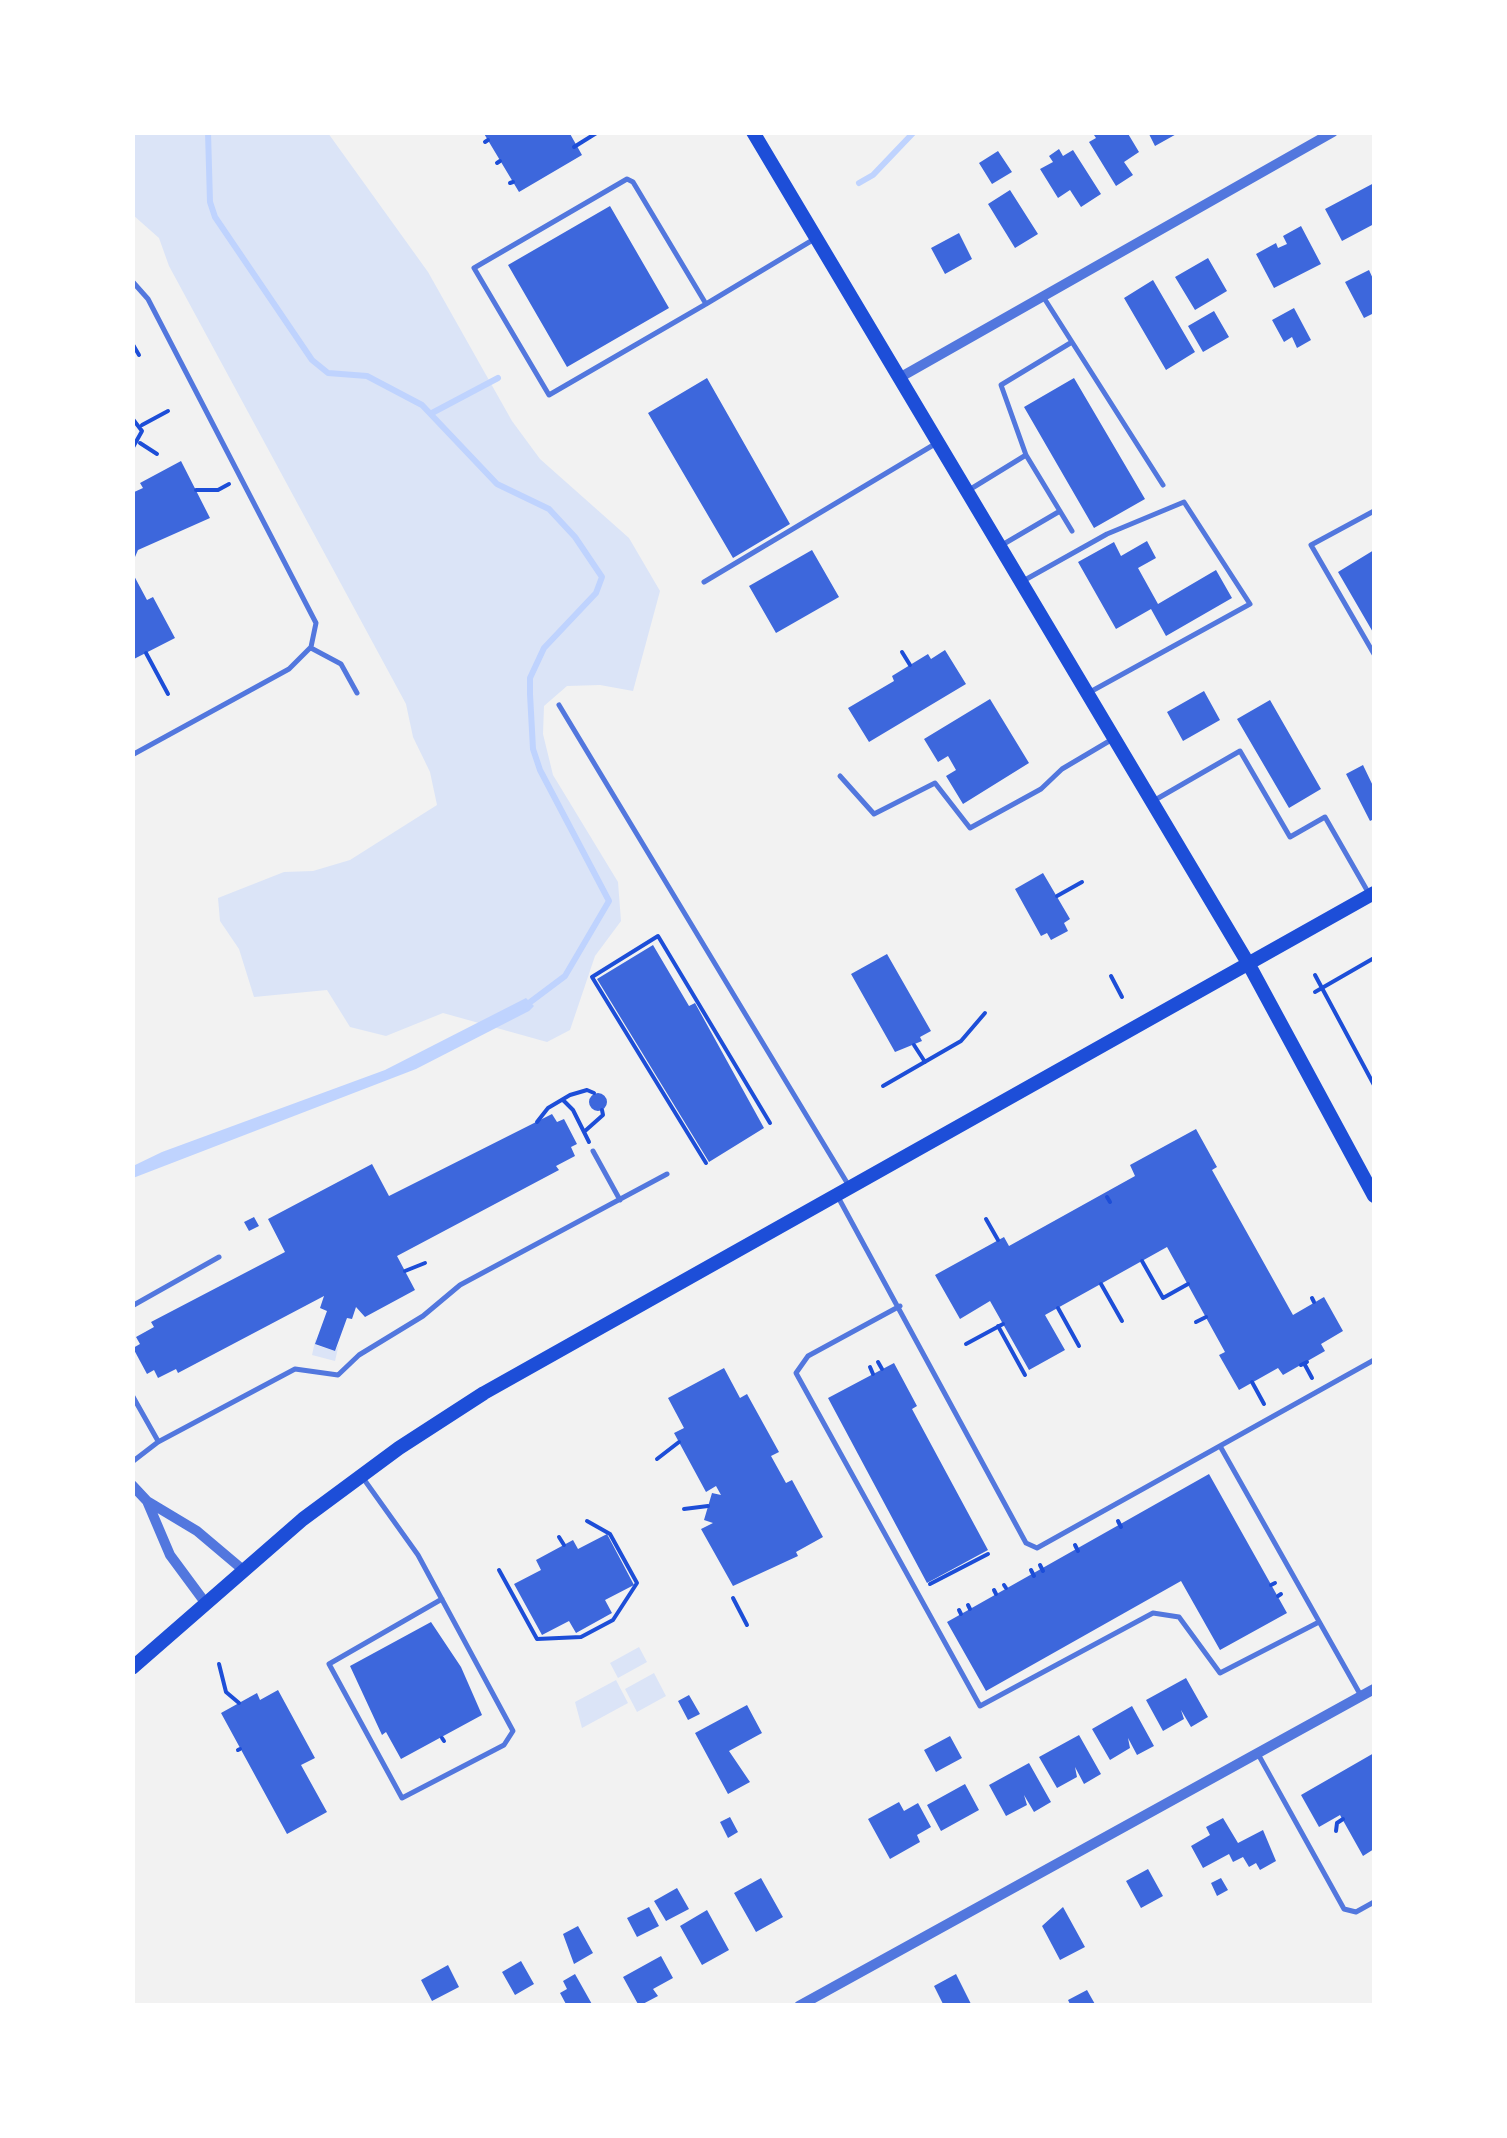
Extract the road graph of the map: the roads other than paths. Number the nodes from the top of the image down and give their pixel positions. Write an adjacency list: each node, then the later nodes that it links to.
1 (754, 132): 3 (main road)
2 (1333, 132): 5 (street)
3 (816, 238): 6 (lane); 8 (main road)
4 (132, 281): 19 (lane)
5 (1043, 295): 7 (lane); 8 (street)
6 (706, 304): 6 (lane)
7 (1072, 342): 10 (lane); 11 (lane)
8 (899, 378): 9 (main road)
9 (937, 442): 12 (main road); 17 (lane)
10 (1026, 455): 12 (lane); 13 (lane)
11 (1163, 485)
12 (967, 492): 16 (main road)
13 (1060, 511): 15 (lane); 16 (lane)
14 (1374, 511): 20 (lane)
15 (1072, 531)
16 (999, 546): 18 (main road)
17 (704, 582)
18 (1021, 582): 22 (main road); 22 (lane)
19 (311, 647): 21 (lane); 25 (lane)
20 (1374, 654)
21 (357, 693)
22 (1087, 694): 24 (main road)
23 (559, 705): 32 (lane)
24 (1113, 739): 26 (lane); 27 (main road)
25 (132, 755)
26 (840, 776)
27 (1152, 802): 28 (lane); 29 (main road)
28 (1372, 894): 29 (main road)
29 (1248, 963): 32 (main road); 33 (main road)
30 (593, 1150): 34 (lane)
31 (667, 1174): 34 (lane)
32 (843, 1190): 37 (lane); 43 (main road)
33 (1374, 1196)
34 (620, 1200): 40 (lane)
35 (218, 1257): 36 (lane)
36 (132, 1306)
37 (900, 1306): 41 (lane); 49 (lane)
38 (1374, 1360): 41 (lane)
39 (132, 1396): 40 (lane)
40 (158, 1442): 42 (lane)
41 (1220, 1445): 49 (lane)
42 (132, 1462)
43 (361, 1475): 46 (main road); 47 (lane)
44 (132, 1485): 45 (street)
45 (147, 1501): 46 (street); 48 (street)
46 (242, 1569): 48 (main road)
47 (442, 1599): 47 (lane)
48 (204, 1602): 50 (main road)
49 (1319, 1622): 52 (lane)
50 (132, 1668)
51 (1374, 1689): 52 (street)
52 (1361, 1696): 53 (street)
53 (1258, 1753): 54 (lane); 55 (street)
54 (1374, 1902)
55 (799, 2006)

